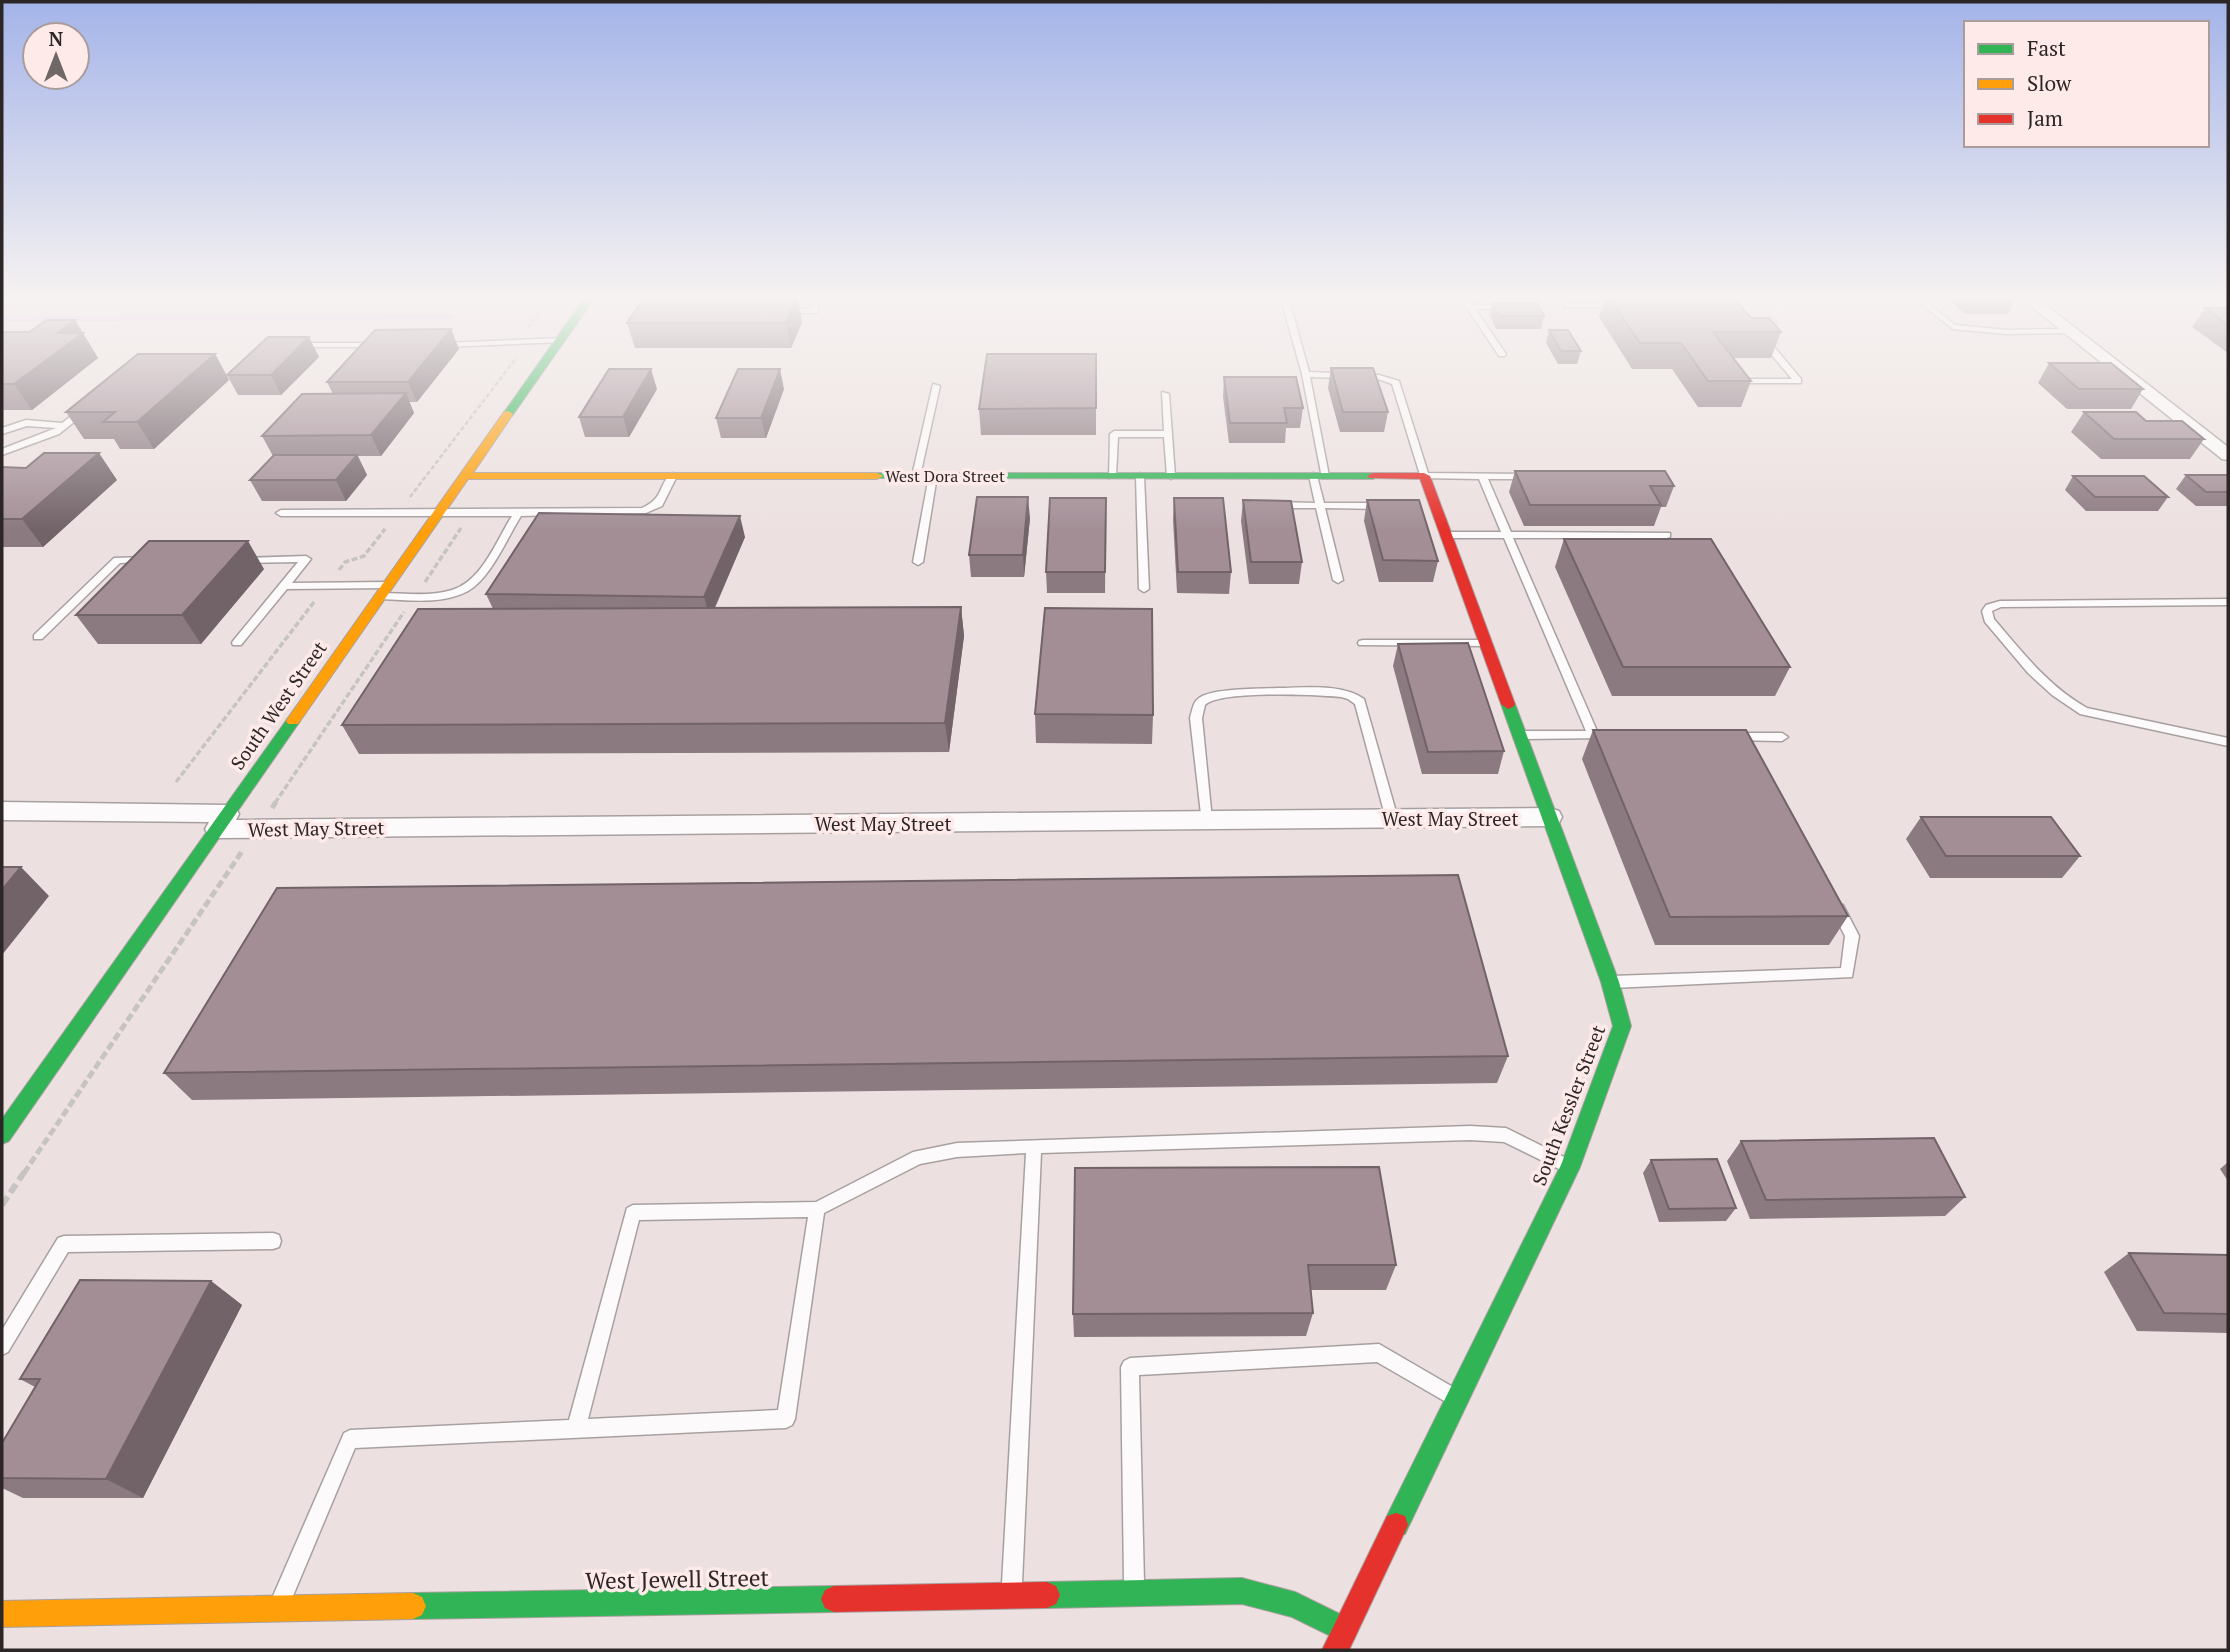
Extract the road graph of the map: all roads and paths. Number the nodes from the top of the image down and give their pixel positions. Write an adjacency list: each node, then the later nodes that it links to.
1 (503, 376): 30 (path)
2 (536, 376): 16 (street, South West Street)
3 (1306, 376): 23 (lane)
4 (1357, 376): 24 (lane)
5 (1793, 376): 7 (lane)
6 (2127, 376): 15 (street)
7 (1738, 381)
8 (936, 386): 18 (lane)
9 (1165, 394): 13 (lane)
10 (91, 405): 11 (lane)
11 (65, 426): 12 (lane); 14 (lane)
12 (2, 432)
13 (1168, 434): 20 (lane); 22 (lane)
14 (2, 452)
15 (2228, 455)
16 (466, 476): 17 (street, West Dora Street); 31 (street, South West Street)
17 (673, 476): 18 (street, West Dora Street); 34 (lane)
18 (916, 476): 19 (street, West Dora Street)
19 (933, 476): 20 (street, West Dora Street); 40 (lane)
20 (1112, 476): 21 (street, West Dora Street)
21 (1140, 476): 22 (street, West Dora Street); 44 (lane)
22 (1171, 476): 23 (street, West Dora Street)
23 (1319, 476): 24 (street, West Dora Street); 28 (lane)
24 (1424, 476): 25 (lane); 35 (street, South Kessler Street)
25 (1482, 476): 26 (lane); 36 (lane)
26 (1534, 476)
27 (1269, 505): 28 (lane)
28 (1320, 505): 29 (lane); 41 (lane)
29 (1388, 506)
30 (398, 512): 31 (lane); 33 (lane); 42 (path)
31 (440, 512): 32 (lane); 45 (street, South West Street)
32 (472, 512): 34 (lane); 46 (path)
33 (281, 513)
34 (518, 513): 46 (lane)
35 (1447, 534): 36 (lane); 51 (street, South Kessler Street)
36 (1508, 535): 37 (lane); 53 (lane)
37 (1667, 535)
38 (238, 559): 43 (lane)
39 (157, 560): 48 (lane)
40 (918, 562)
41 (1338, 580)
42 (327, 585): 43 (lane); 45 (lane); 58 (path)
43 (284, 586): 49 (lane)
44 (1143, 589)
45 (385, 590): 46 (lane); 63 (street, South West Street)
46 (415, 596): 64 (path)
47 (2228, 602): 57 (lane)
48 (38, 637)
49 (237, 643)
50 (1363, 643): 51 (lane)
51 (1486, 643): 52 (street, South Kessler Street)
52 (1520, 735): 53 (lane); 60 (street, South Kessler Street)
53 (1593, 735): 54 (lane)
54 (1616, 736)
55 (1718, 736): 56 (lane)
56 (1782, 737)
57 (2228, 743)
58 (176, 782)
59 (2, 811): 63 (street, West May Street)
60 (1550, 817): 61 (street, West May Street); 66 (street, South Kessler Street)
61 (1392, 819): 62 (street, West May Street); 62 (lane)
62 (1206, 820): 64 (street, West May Street)
63 (222, 821): 64 (street, West May Street); 67 (street, South West Street)
64 (257, 828): 70 (path)
65 (1831, 896): 66 (lane)
66 (1610, 982): 69 (street, South Kessler Street)
67 (2, 1135)
68 (1034, 1146): 69 (lane); 71 (lane); 77 (lane)
69 (1570, 1167): 74 (street, South Kessler Street)
70 (2, 1205)
71 (817, 1209): 75 (lane); 75 (lane)
72 (274, 1241): 73 (lane)
73 (2, 1346)
74 (1457, 1399): 76 (lane); 80 (street, South Kessler Street)
75 (576, 1429): 78 (lane)
76 (1134, 1593): 77 (street, West Jewell Street); 80 (street, West Jewell Street)
77 (1011, 1595): 78 (street, West Jewell Street)
78 (277, 1609): 79 (street, West Jewell Street)
79 (2, 1614)
80 (1345, 1630): 81 (street, South Kessler Street)
81 (1335, 1650)

